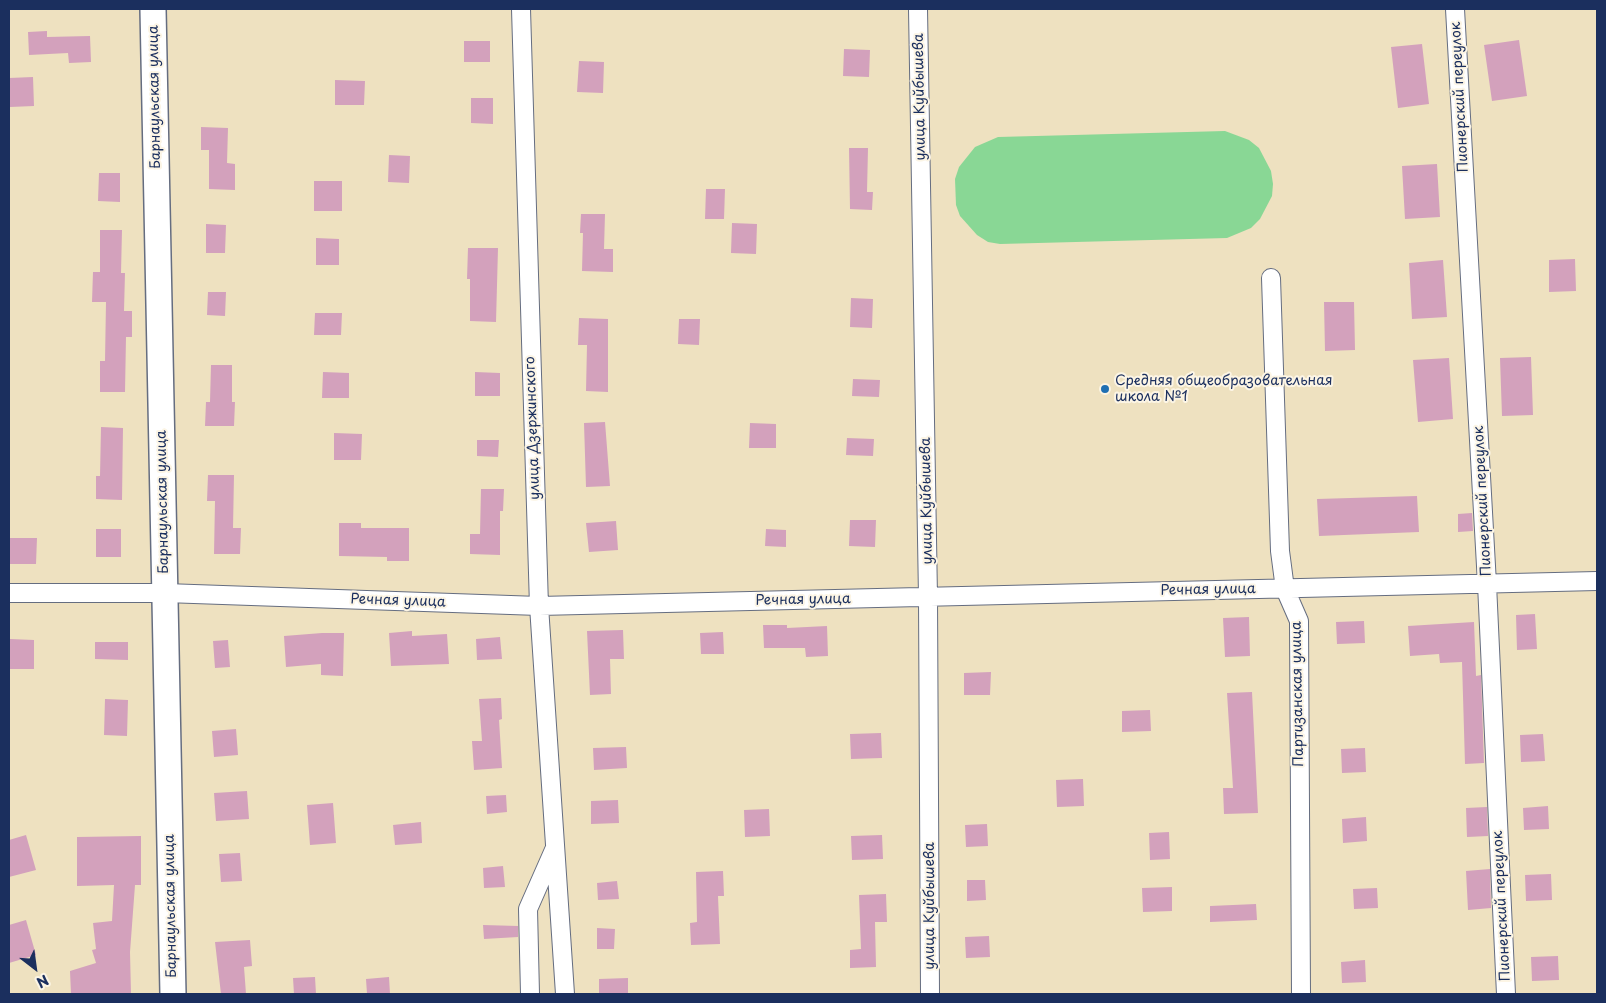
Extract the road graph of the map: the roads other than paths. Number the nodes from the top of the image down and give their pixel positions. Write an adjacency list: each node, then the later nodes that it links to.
1 (153, 9): 10 (street, Барнаульская улица)
2 (521, 9): 12 (street, улица Дзержинского)
3 (918, 9): 11 (street, улица Куйбышева)
4 (1455, 9): 7 (street, Пионерский переулок)
5 (1271, 278): 8 (street, Партизанская улица)
6 (1597, 581): 7 (street, Речная улица)
7 (1487, 584): 8 (street, Речная улица); 19 (street, Пионерский переулок)
8 (1285, 589): 11 (street, Речная улица); 18 (street, Партизанская улица)
9 (9, 593): 10 (street, Речная улица)
10 (165, 593): 12 (street, Речная улица); 14 (street, Барнаульская улица)
11 (928, 597): 12 (street, Речная улица); 17 (street, улица Куйбышева)
12 (538, 606): 13 (street, улица Дзержинского)
13 (555, 848): 15 (street, улица Дзержинского); 16 (street, улица Дзержинского)
14 (173, 994)
15 (530, 994)
16 (566, 994)
17 (930, 994)
18 (1301, 994)
19 (1506, 994)

